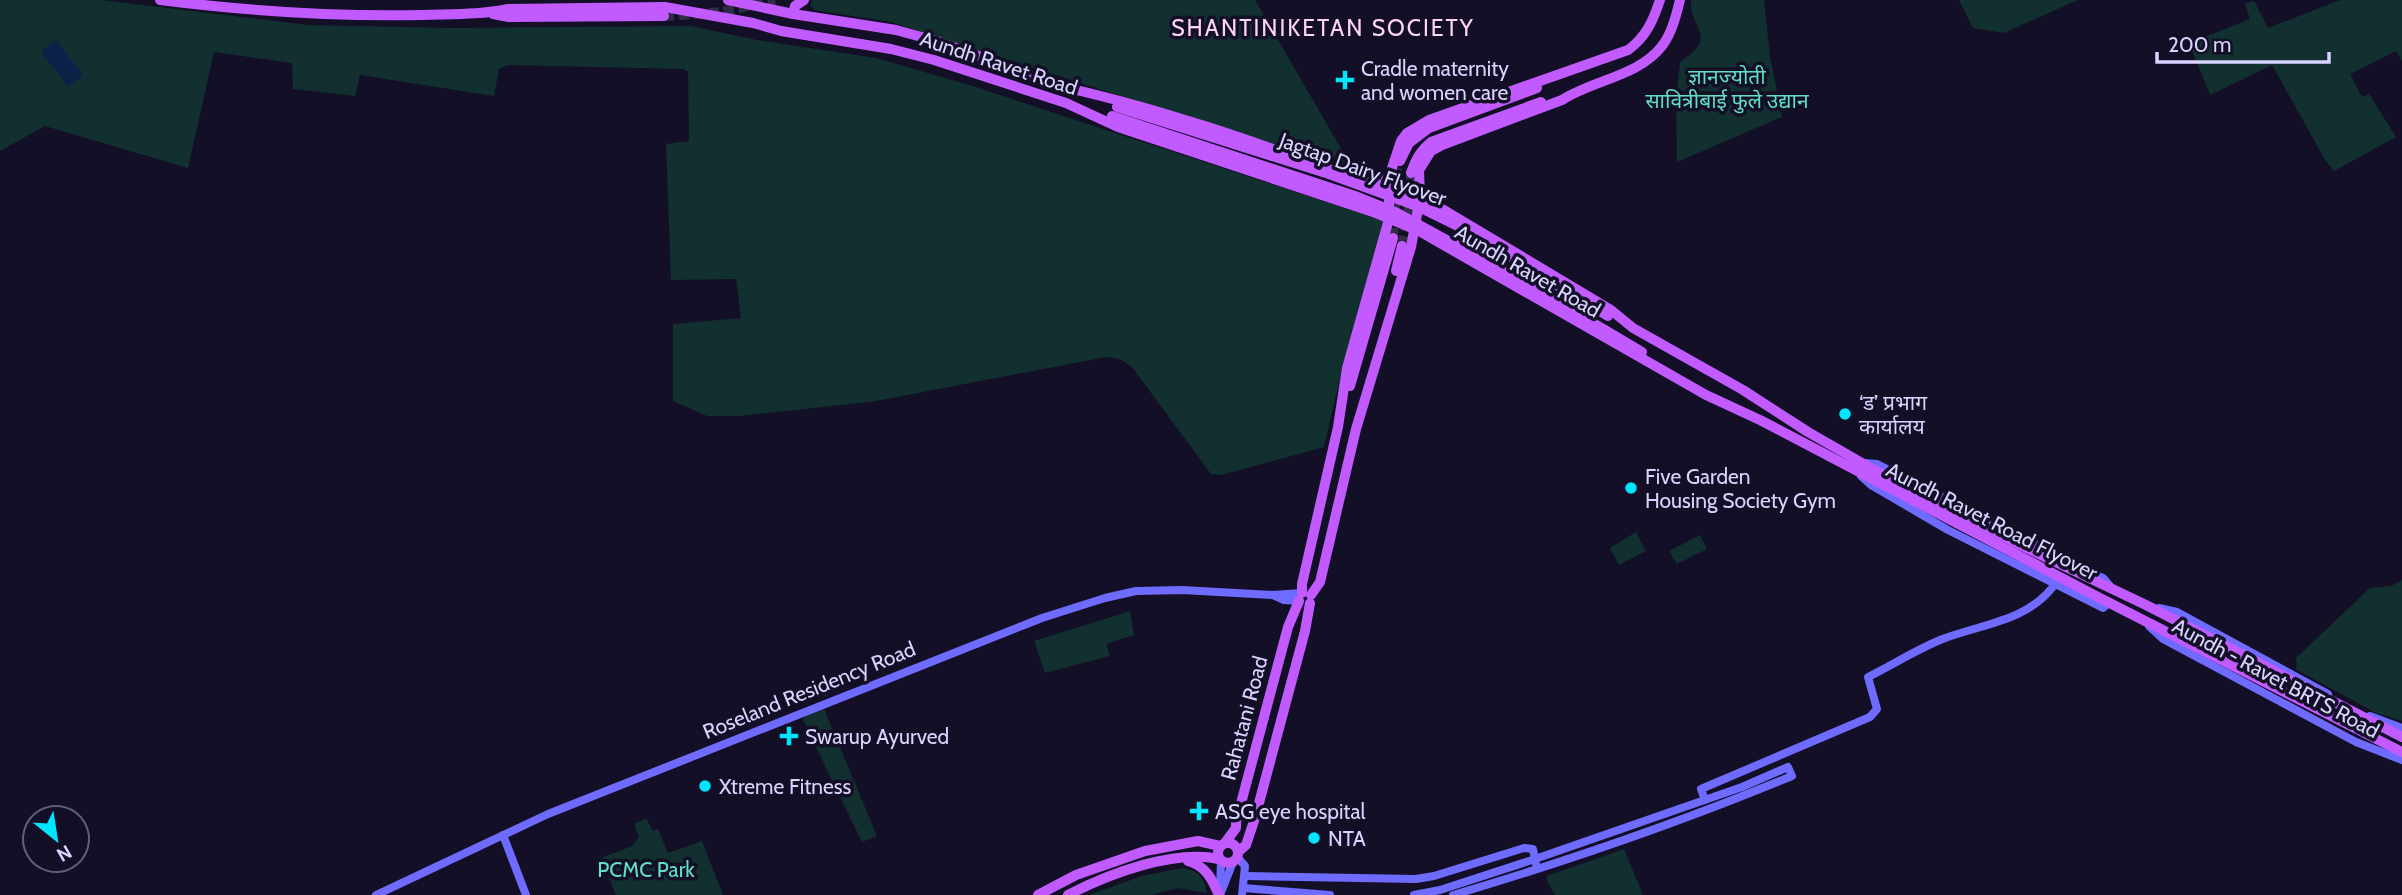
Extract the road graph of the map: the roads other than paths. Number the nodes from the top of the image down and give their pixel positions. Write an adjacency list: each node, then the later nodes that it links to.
1 (160, 0): 6 (main road, Aundh Ravet Road)
2 (728, 0): 7 (main road, Aundh Ravet Road)
3 (804, 0): 7 (main road)
4 (1660, 0): 9 (main road)
5 (1680, 0): 11 (main road)
6 (489, 13): 8 (main road); 12 (main road, Aundh Ravet Road)
7 (793, 14): 10 (main road, Aundh Ravet Road)
8 (664, 16)
9 (1604, 61): 14 (main road); 14 (main road)
10 (1072, 89): 13 (main road, Jagtap Dairy Flyover); 14 (main road)
11 (1578, 90): 15 (main road); 16 (main road)
12 (1066, 103): 13 (main road, Jagtap Dairy Flyover); 18 (main road, Aundh Ravet Road)
13 (1114, 111): 22 (main road, Jagtap Dairy Flyover, bridge); 23 (main road, Jagtap Dairy Flyover, bridge)
14 (1392, 172): 16 (main road); 18 (main road)
15 (1411, 173)
16 (1420, 198): 17 (main road); 19 (main road)
17 (1432, 203): 19 (main road); 22 (main road)
18 (1389, 219): 19 (main road, Aundh Ravet Road); 25 (main road)
19 (1416, 231): 21 (main road); 23 (main road, Aundh Ravet Road)
20 (1392, 238): 25 (main road)
21 (1406, 247): 24 (main road); 24 (main road)
22 (1624, 322): 26 (main road, Aundh Ravet Road)
23 (1610, 335): 26 (main road, Aundh Ravet Road)
24 (1362, 414): 30 (main road)
25 (1338, 427): 30 (main road)
26 (1859, 467): 27 (main road, Aundh Ravet Road Flyover); 28 (street); 29 (street)
27 (1873, 475): 29 (main road, Aundh Ravet Road Flyover); 31 (main road, Aundh Ravet Road Flyover)
28 (2055, 584): 31 (street); 39 (street)
29 (2114, 590): 32 (main road)
30 (1305, 599): 40 (street, Roseland Residency Road); 41 (main road, Rahatani Road); 42 (main road, Rahatani Road)
31 (2109, 603): 33 (main road)
32 (2146, 605): 34 (street, Aundh - Ravet BRTS Road); 35 (main road)
33 (2139, 617): 36 (main road); 37 (street, Aundh - Ravet BRTS Road)
34 (2402, 728)
35 (2402, 737)
36 (2402, 752)
37 (2402, 760)
38 (1743, 791): 38 (street); 39 (street); 46 (street)
39 (1705, 800): 44 (street)
40 (503, 835): 49 (street, Roseland Residency Road); 50 (street)
41 (1223, 845): 42 (main road); 45 (main road); 51 (main road)
42 (1236, 857): 45 (main road); 47 (street); 53 (street)
43 (1178, 858): 45 (main road); 52 (main road); 53 (main road)
44 (1535, 859): 46 (street); 47 (street); 55 (street)
45 (1220, 860): 53 (street)
46 (1538, 870): 56 (street)
47 (1245, 876): 48 (street)
48 (1243, 891): 54 (street)
49 (376, 895)
50 (526, 895)
51 (1038, 895)
52 (1068, 895)
53 (1219, 895)
54 (1330, 895)
55 (1413, 895)
56 (1453, 895)

